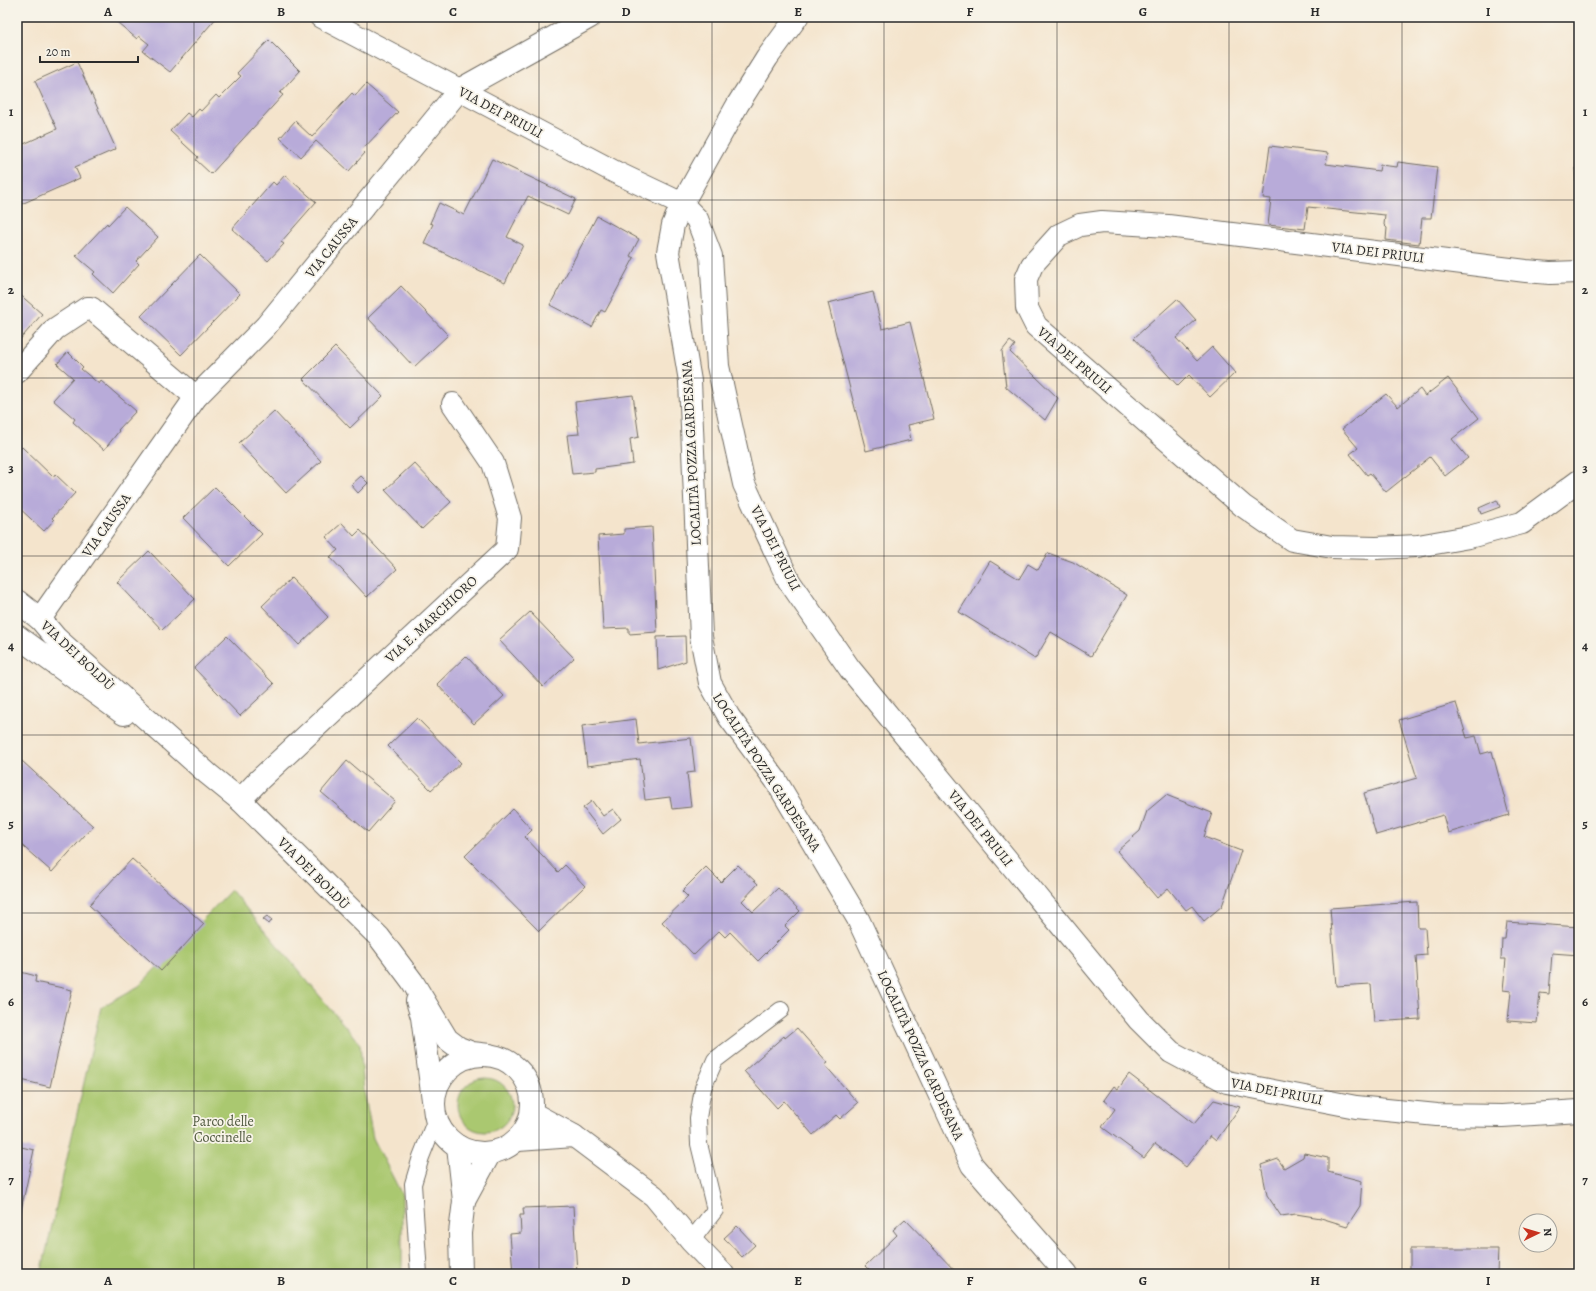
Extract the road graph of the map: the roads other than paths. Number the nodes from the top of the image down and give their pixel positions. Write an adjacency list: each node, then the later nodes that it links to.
1 (321, 17): 4 (street, VIA DEI PRIULI)
2 (590, 17): 4 (street)
3 (797, 17): 5 (street)
4 (459, 90): 5 (street, VIA DEI PRIULI); 8 (street, VIA CAUSSA)
5 (682, 204): 19 (street, VIA DEI PRIULI); 31 (street, LOCALITÀ POZZA GARDESANA)
6 (1579, 272): 10 (street, VIA DEI PRIULI)
7 (17, 372): 8 (street)
8 (196, 397): 12 (street, VIA CAUSSA)
9 (453, 404): 15 (street, VIA E. MARCHIORO)
10 (1579, 481)
11 (17, 601): 12 (street, VIA DEI BOLDÙ)
12 (40, 619): 13 (street, VIA CAUSSA); 14 (street, VIA DEI BOLDÙ)
13 (20, 644): 14 (street, VIA DEI BOLDÙ)
14 (208, 774): 15 (street, VIA DEI BOLDÙ)
15 (240, 800): 16 (street, VIA DEI BOLDÙ)
16 (412, 981): 18 (street, VIA DEI BOLDÙ); 21 (street, VIA DEI BOLDÙ)
17 (781, 1010): 27 (lane)
18 (489, 1055): 20 (street, VIA DEI BOLDÙ); 21 (street, VIA DEI BOLDÙ)
19 (1579, 1111)
20 (532, 1113): 22 (street); 23 (street, VIA DEI BOLDÙ)
21 (435, 1114): 24 (street, VIA DEI BOLDÙ); 28 (lane)
22 (574, 1136): 23 (street); 27 (street)
23 (518, 1140): 25 (street, VIA DEI BOLDÙ)
24 (458, 1146): 25 (street, VIA DEI BOLDÙ); 26 (street)
25 (490, 1153): 26 (street)
26 (464, 1201): 29 (street)
27 (691, 1241): 30 (street)
28 (419, 1274)
29 (461, 1274)
30 (723, 1274)
31 (1067, 1274)

